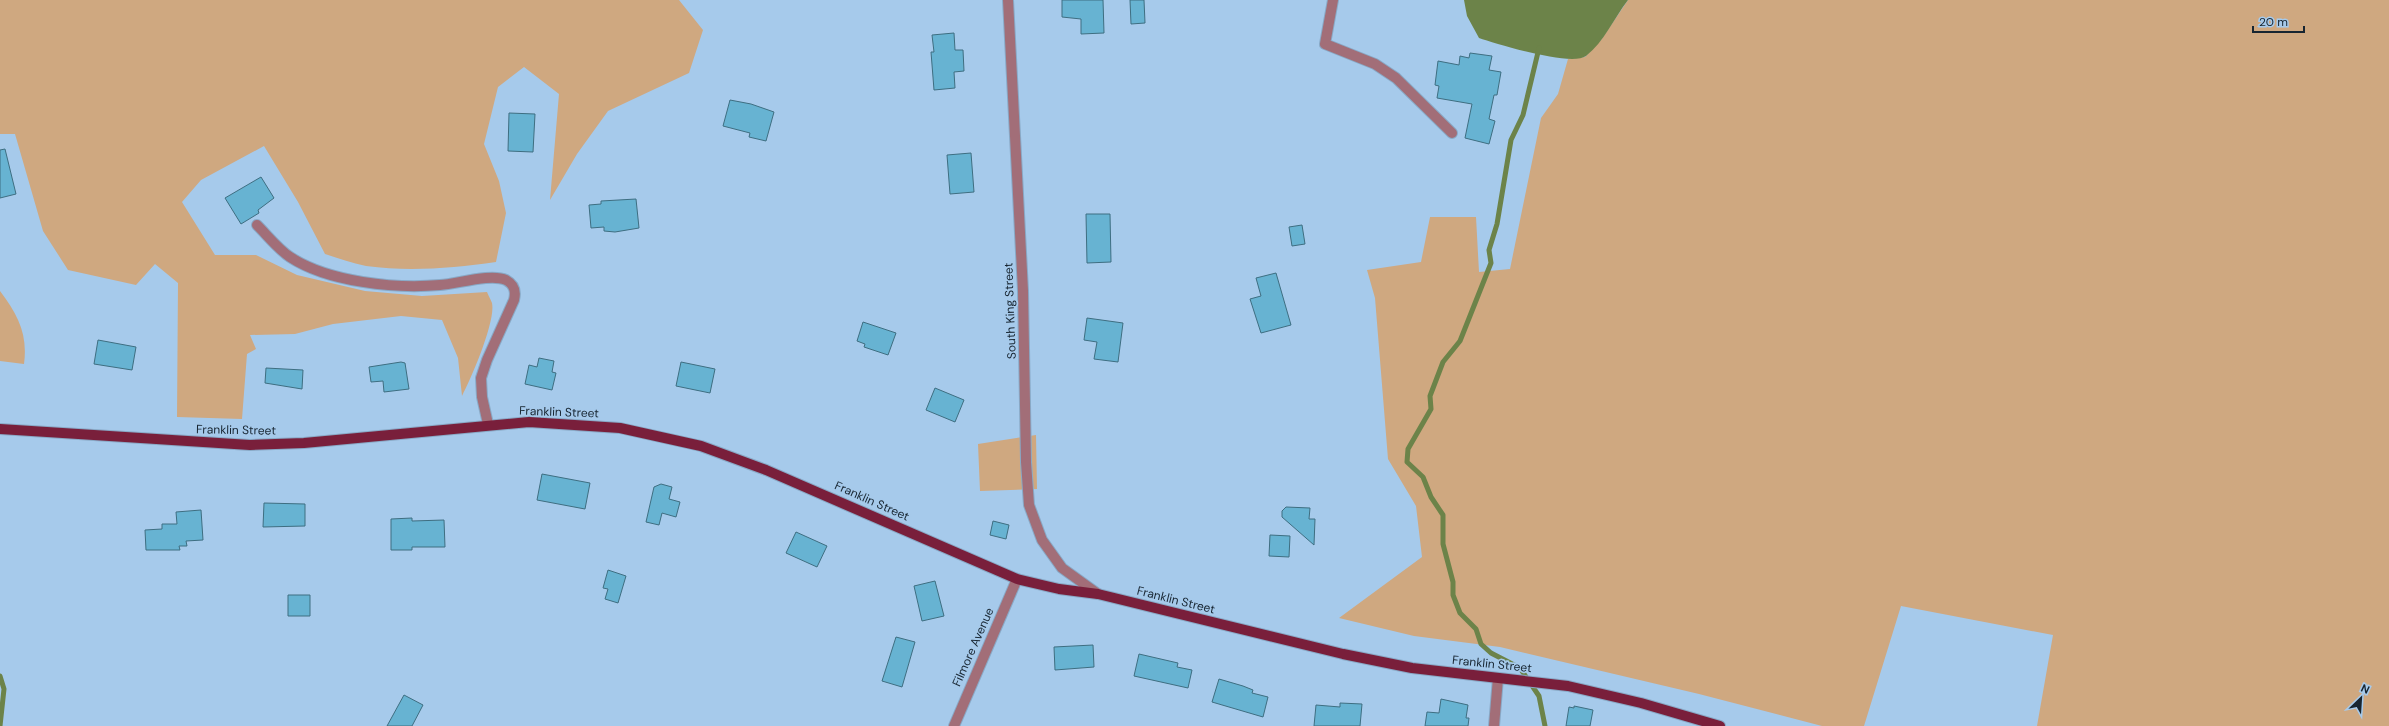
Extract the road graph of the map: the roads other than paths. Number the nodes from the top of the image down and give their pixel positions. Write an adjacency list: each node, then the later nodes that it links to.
1 (1008, 0): 8 (street, South King Street)
2 (1334, 0): 3 (street)
3 (1452, 133)
4 (257, 225): 5 (street)
5 (488, 424): 6 (main road, Franklin Street); 7 (main road, Franklin Street)
6 (0, 429)
7 (1017, 579): 8 (main road, Franklin Street); 10 (street, Filmore Avenue)
8 (1098, 594): 9 (main road, Franklin Street)
9 (1498, 678): 11 (street); 12 (main road, Franklin Street)
10 (954, 726)
11 (1494, 726)
12 (1720, 726)

